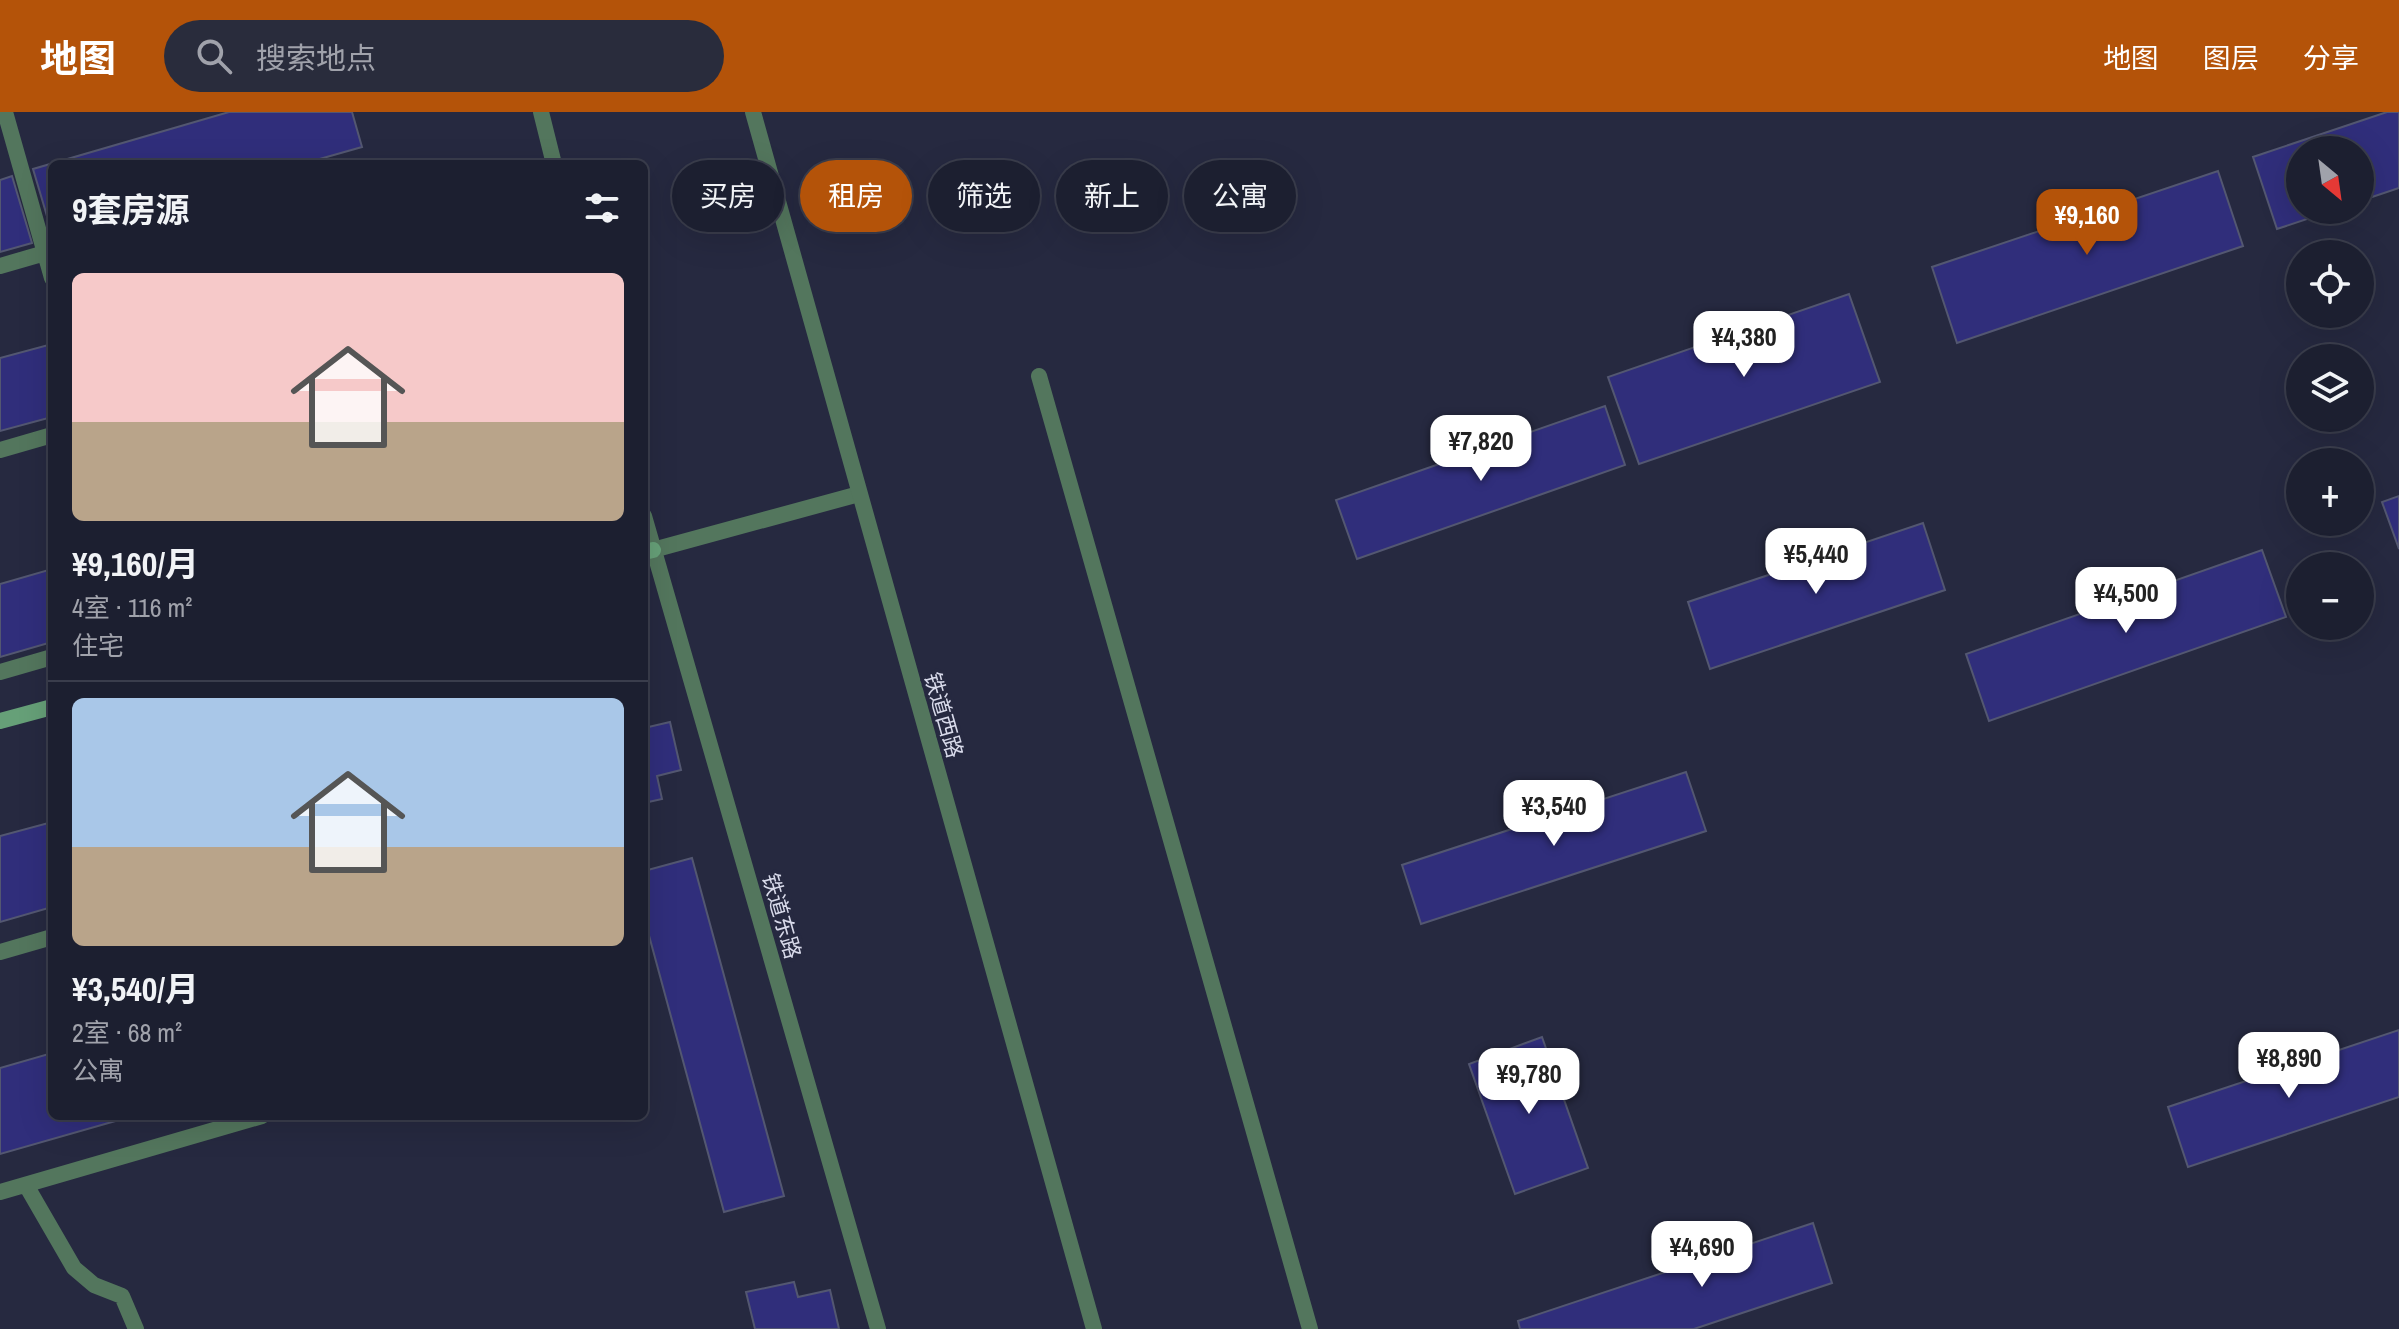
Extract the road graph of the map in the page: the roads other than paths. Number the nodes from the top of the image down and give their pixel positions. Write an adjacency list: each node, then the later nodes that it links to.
1 (5, 112): 5 (street)
2 (541, 112): 4 (street)
3 (753, 112): 11 (street, 铁道西路)
4 (553, 160)
5 (48, 260)
6 (48, 263): 7 (street)
7 (0, 266)
8 (1039, 376): 25 (street)
9 (48, 436): 10 (street)
10 (0, 450)
11 (859, 494): 12 (street); 24 (street, 铁道西路)
12 (648, 551): 23 (street, 铁道东路)
13 (48, 658): 14 (street)
14 (0, 672)
15 (48, 708): 16 (street)
16 (0, 721)
17 (48, 938): 18 (street)
18 (0, 952)
19 (248, 1120): 20 (street)
20 (26, 1185): 21 (street); 22 (street)
21 (0, 1192)
22 (136, 1329)
23 (878, 1329)
24 (1094, 1329)
25 (1310, 1329)

